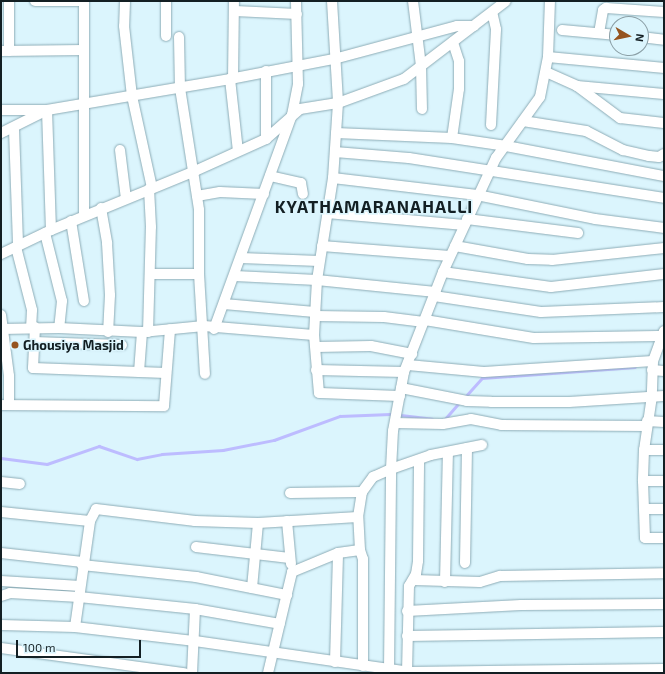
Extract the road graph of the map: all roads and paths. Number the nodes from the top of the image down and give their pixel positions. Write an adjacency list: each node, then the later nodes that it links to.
1 (9, 1): 26 (street)
2 (35, 1): 3 (street)
3 (84, 1): 25 (street)
4 (125, 1): 38 (street)
5 (166, 1): 19 (street)
6 (296, 1): 14 (street)
7 (332, 1): 28 (street)
8 (413, 1): 21 (street)
9 (506, 1): 12 (street)
10 (550, 1): 27 (street)
11 (234, 6): 14 (street); 34 (street)
12 (492, 12): 15 (street); 47 (street)
13 (664, 12): 17 (street)
14 (296, 14): 29 (street)
15 (474, 26): 21 (street); 24 (street)
16 (562, 30): 17 (street)
17 (599, 33): 18 (street)
18 (609, 34)
19 (166, 36)
20 (179, 37): 36 (street)
21 (416, 37): 28 (street); 30 (street)
22 (649, 38): 23 (street)
23 (664, 40)
24 (453, 42): 30 (street); 51 (street)
25 (84, 50): 26 (street); 40 (street)
26 (5, 51)
27 (548, 57): 31 (street); 33 (street)
28 (334, 59): 29 (street); 39 (street)
29 (297, 64): 32 (street); 44 (street)
30 (421, 66): 39 (street); 41 (street)
31 (664, 68)
32 (266, 71): 34 (street); 52 (street)
33 (546, 72): 35 (street); 45 (street)
34 (231, 79): 36 (street); 55 (street)
35 (577, 86): 37 (street); 46 (street)
36 (180, 88): 38 (street); 59 (street)
37 (664, 94)
38 (132, 96): 40 (street); 63 (street)
39 (338, 103): 44 (street); 50 (street)
40 (84, 104): 43 (street); 72 (street)
41 (422, 109)
42 (1, 110): 43 (street)
43 (47, 110): 48 (street); 76 (street)
44 (292, 115): 52 (street); 60 (street)
45 (523, 121): 53 (street); 57 (street)
46 (664, 123)
47 (491, 125)
48 (14, 129): 49 (street); 80 (street)
49 (1, 133)
50 (336, 133): 51 (street); 56 (street)
51 (452, 138): 53 (street)
52 (266, 139): 55 (street)
53 (506, 146): 58 (street); 61 (street)
54 (120, 150): 69 (street)
55 (238, 151): 59 (street)
56 (335, 152): 58 (street); 62 (street)
57 (664, 154)
58 (490, 170): 66 (street); 68 (street)
59 (195, 171): 63 (street); 67 (street)
60 (270, 176): 64 (street); 65 (street)
61 (664, 176)
62 (333, 178): 66 (street); 71 (street)
63 (150, 189): 69 (street); 87 (street)
64 (264, 194): 67 (street); 84 (street)
65 (302, 194)
66 (477, 195): 74 (street); 75 (street)
67 (197, 196): 88 (street)
68 (664, 198)
69 (126, 199): 70 (street)
70 (101, 208): 72 (street); 105 (street)
71 (327, 213): 74 (street); 78 (street)
72 (84, 215): 73 (street)
73 (71, 221): 76 (street); 93 (street)
74 (465, 222): 77 (street); 79 (street)
75 (664, 228)
76 (48, 231): 80 (street); 101 (street)
77 (578, 234)
78 (322, 246): 83 (street); 85 (street)
79 (454, 246): 81 (street); 83 (street)
80 (17, 247): 82 (street); 100 (street)
81 (664, 248)
82 (1, 254)
83 (450, 256): 86 (street)
84 (241, 258): 85 (street); 90 (street)
85 (319, 261): 91 (street)
86 (443, 272): 89 (street); 92 (street)
87 (150, 274): 88 (street); 106 (street)
88 (199, 274): 99 (street)
89 (664, 274)
90 (235, 276): 91 (street); 94 (street)
91 (317, 280): 92 (street); 97 (street)
92 (434, 294): 95 (street); 98 (street)
93 (84, 301)
94 (224, 304): 97 (street); 102 (street)
95 (664, 307)
96 (1, 314): 103 (street)
97 (315, 314): 98 (street); 108 (street)
98 (425, 321): 107 (street); 112 (street)
99 (204, 326): 102 (street); 104 (street); 119 (street)
100 (33, 327): 101 (street); 103 (street); 109 (street)
101 (59, 328): 105 (street)
102 (214, 328): 108 (street)
103 (2, 329): 123 (street)
104 (170, 329): 106 (street); 118 (street)
105 (108, 332): 106 (street)
106 (145, 332): 117 (street)
107 (663, 334): 113 (street)
108 (314, 335): 111 (street)
109 (34, 342): 110 (street); 117 (street)
110 (122, 345)
111 (316, 347): 112 (street); 115 (street)
112 (412, 354): 114 (street)
113 (653, 365): 114 (street); 116 (street); 121 (street)
114 (406, 368): 115 (street); 120 (street)
115 (316, 370): 120 (street)
116 (664, 371)
117 (139, 372): 118 (street)
118 (166, 373): 123 (street)
119 (205, 374)
120 (400, 392): 121 (street); 125 (street)
121 (652, 396): 122 (street); 126 (street)
122 (664, 396)
123 (5, 405)
124 (664, 422): 126 (street)
125 (395, 423): 126 (street); 133 (street)
126 (647, 424): 129 (street)
127 (482, 445): 128 (street)
128 (467, 448): 131 (street); 154 (street)
129 (644, 450): 130 (street); 134 (street)
130 (664, 450)
131 (448, 452): 132 (street); 160 (street)
132 (418, 460): 133 (street); 158 (street)
133 (391, 469): 138 (street); 174 (street)
134 (643, 481): 135 (street); 140 (street)
135 (664, 481)
136 (1, 482): 137 (street)
137 (20, 484)
138 (362, 492): 139 (street); 143 (street)
139 (290, 493)
140 (646, 509): 141 (street); 147 (street)
141 (664, 509)
142 (1, 512): 144 (street)
143 (358, 516): 145 (street); 149 (street)
144 (90, 521): 146 (street); 155 (street)
145 (287, 521): 146 (street); 153 (street)
146 (258, 523): 151 (street)
147 (664, 538)
148 (196, 547): 151 (street)
149 (360, 550): 152 (street); 178 (street)
150 (1, 553): 155 (street)
151 (255, 553): 153 (street); 161 (street)
152 (338, 553): 156 (street); 177 (street)
153 (290, 558): 156 (street)
154 (465, 563)
155 (83, 564): 161 (street); 162 (street)
156 (292, 572): 163 (street)
157 (664, 573): 160 (street)
158 (414, 580): 160 (street); 167 (street)
159 (1, 581): 162 (street)
160 (445, 582)
161 (252, 588): 163 (street)
162 (80, 591): 164 (street); 166 (street); 170 (street)
163 (286, 595): 168 (street)
164 (1, 596)
165 (664, 604): 167 (street)
166 (195, 609): 168 (street); 172 (street)
167 (407, 611): 173 (street)
168 (280, 624): 176 (street)
169 (1, 625): 170 (street)
170 (75, 627): 172 (street)
171 (664, 632): 173 (street)
172 (195, 641): 176 (street); 186 (street)
173 (407, 641): 174 (street); 181 (street)
174 (390, 644): 180 (street)
175 (1, 648): 185 (street)
176 (273, 654): 177 (street); 187 (street)
177 (335, 662): 178 (street)
178 (363, 666): 180 (street)
179 (664, 669): 184 (street)
180 (389, 670): 181 (street)
181 (407, 672): 182 (street)
182 (482, 672): 183 (street)
183 (541, 672): 184 (street)
184 (563, 672)
185 (184, 673)
186 (192, 673)
187 (268, 673)

